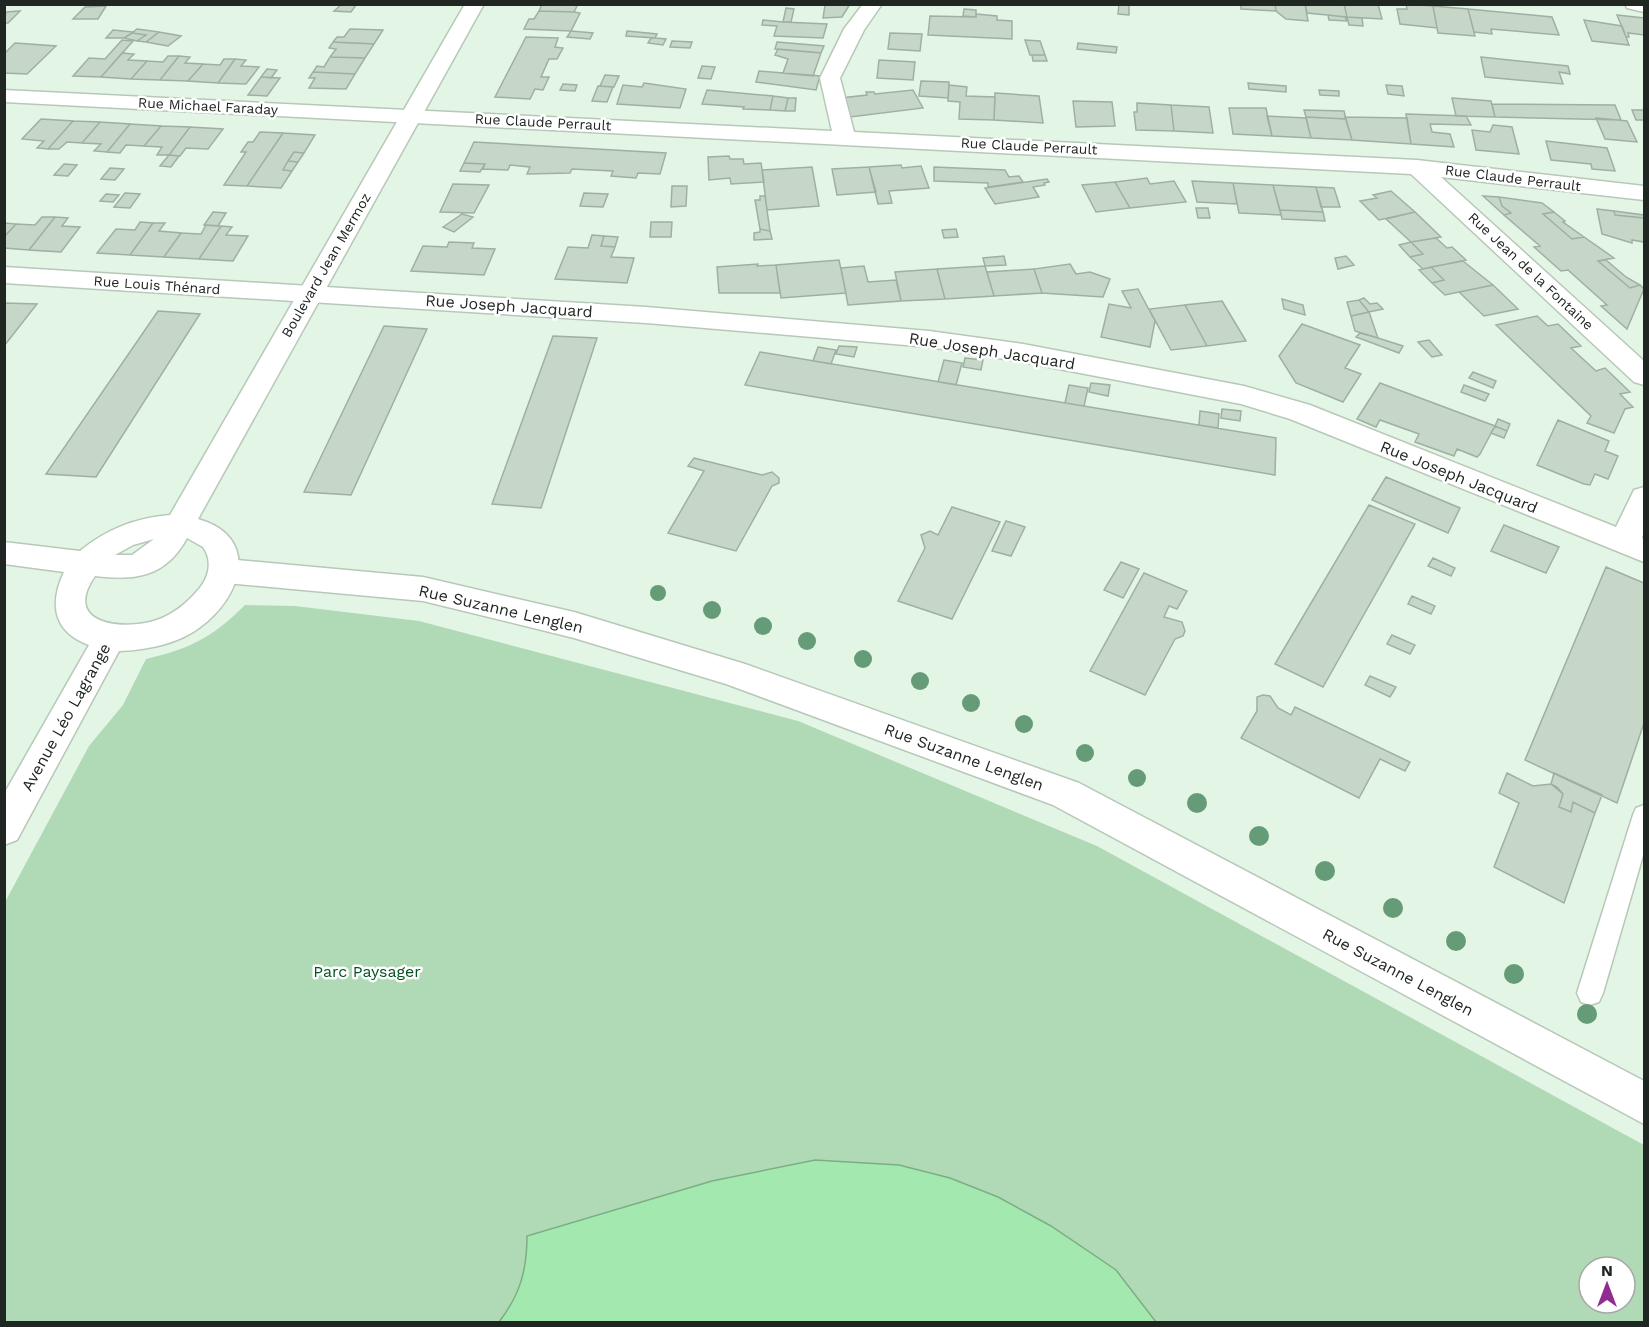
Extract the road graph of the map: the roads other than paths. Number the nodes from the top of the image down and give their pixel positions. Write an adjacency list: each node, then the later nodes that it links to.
1 (475, 4): 6 (street, Boulevard Jean Mermoz)
2 (873, 4): 7 (street)
3 (1634, 4): 4 (street)
4 (1644, 6)
5 (4, 96): 6 (street, Rue Michael Faraday)
6 (411, 116): 7 (street, Rue Claude Perrault); 11 (street, Boulevard Jean Mermoz)
7 (844, 136): 8 (street, Rue Claude Perrault)
8 (1417, 167): 9 (street, Rue Claude Perrault); 12 (street, Rue Jean de la Fontaine)
9 (1644, 193)
10 (4, 275): 11 (street, Rue Louis Thénard)
11 (310, 294): 14 (street, Boulevard Jean Mermoz); 15 (street, Rue Joseph Jacquard)
12 (1644, 376)
13 (1644, 497): 15 (street)
14 (178, 525): 17 (street); 18 (street)
15 (1634, 547)
16 (4, 553): 17 (street)
17 (86, 562): 19 (street)
18 (226, 571): 19 (street); 23 (street, Rue Suzanne Lenglen)
19 (110, 638): 21 (street, Avenue Léo Lagrange)
20 (1644, 815): 22 (lane)
21 (4, 829)
22 (1590, 993)
23 (1644, 1103)

